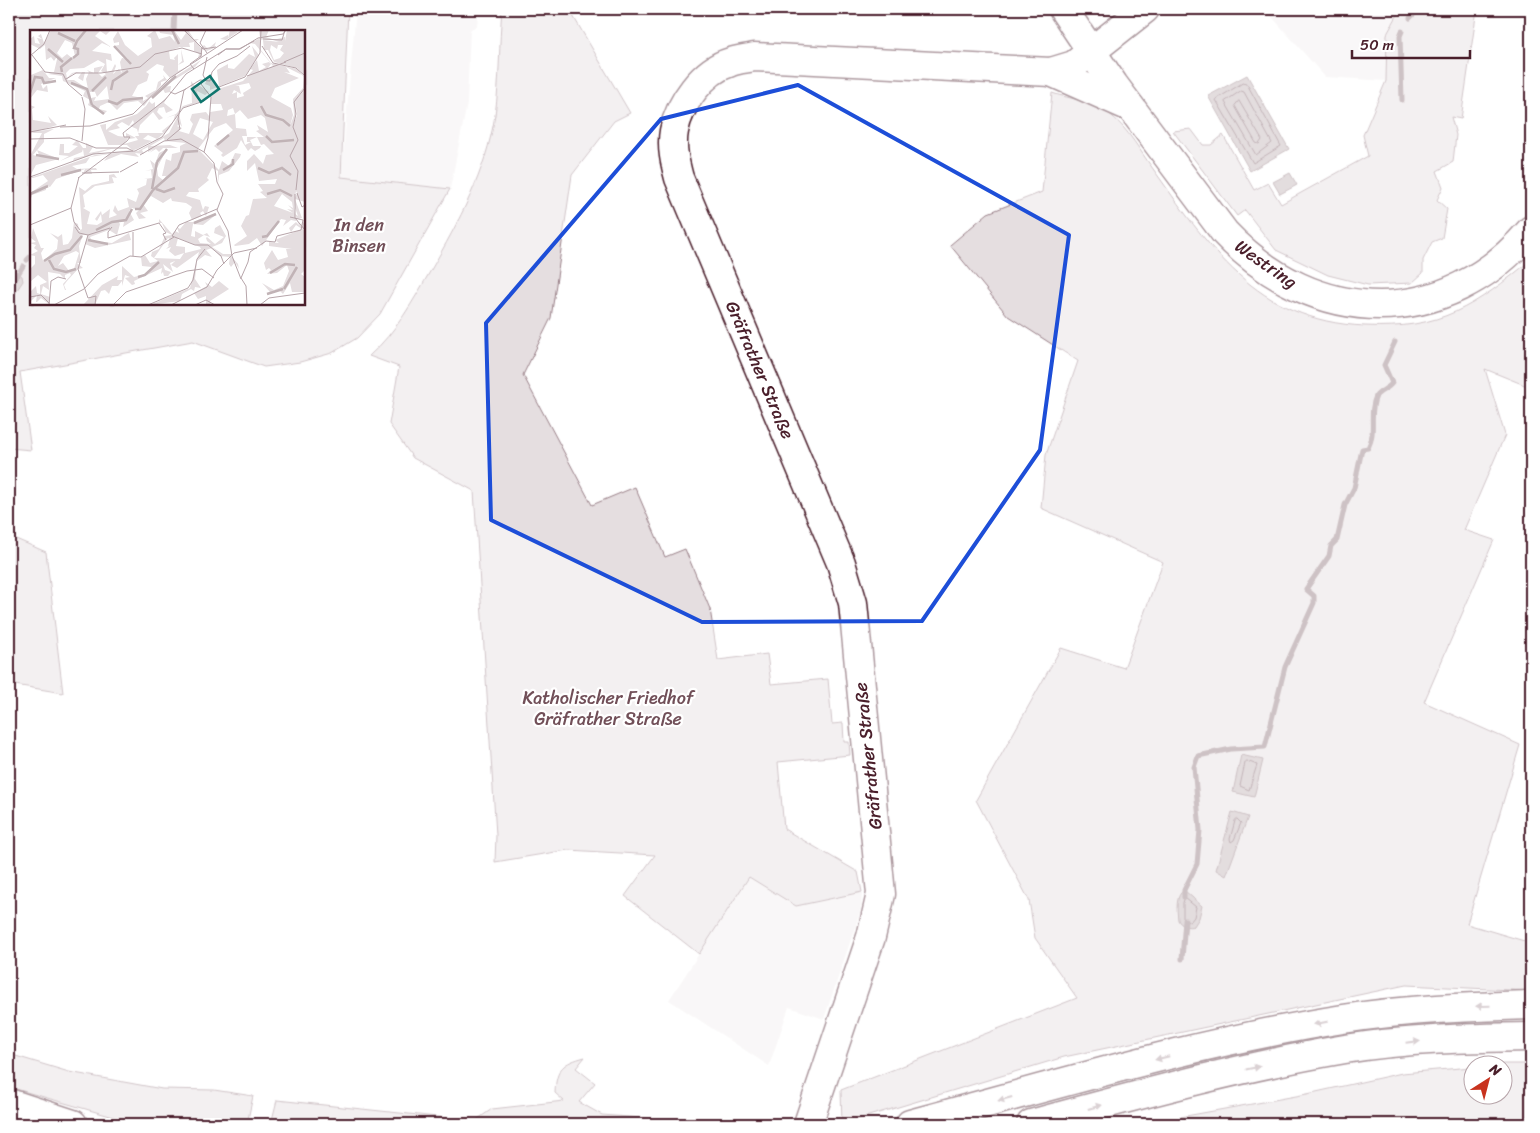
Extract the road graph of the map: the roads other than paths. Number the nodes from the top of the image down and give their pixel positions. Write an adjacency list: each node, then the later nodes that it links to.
1 (1063, 9): 3 (main road, Westring)
2 (1144, 9): 3 (main road, Gräfrather Straße)
3 (1092, 52): 4 (main road, Gräfrather Straße); 5 (main road, Westring)
4 (1051, 72): 5 (main road); 10 (main road, Gräfrather Straße)
5 (1131, 108): 6 (main road, Westring)
6 (1531, 230)
7 (1531, 1005): 12 (main road, one-way to 12)
8 (1531, 1037): 13 (main road, one-way to 8)
9 (9, 1104): 11 (main road)
10 (809, 1122)
11 (72, 1124)
12 (910, 1124)
13 (1031, 1124)

